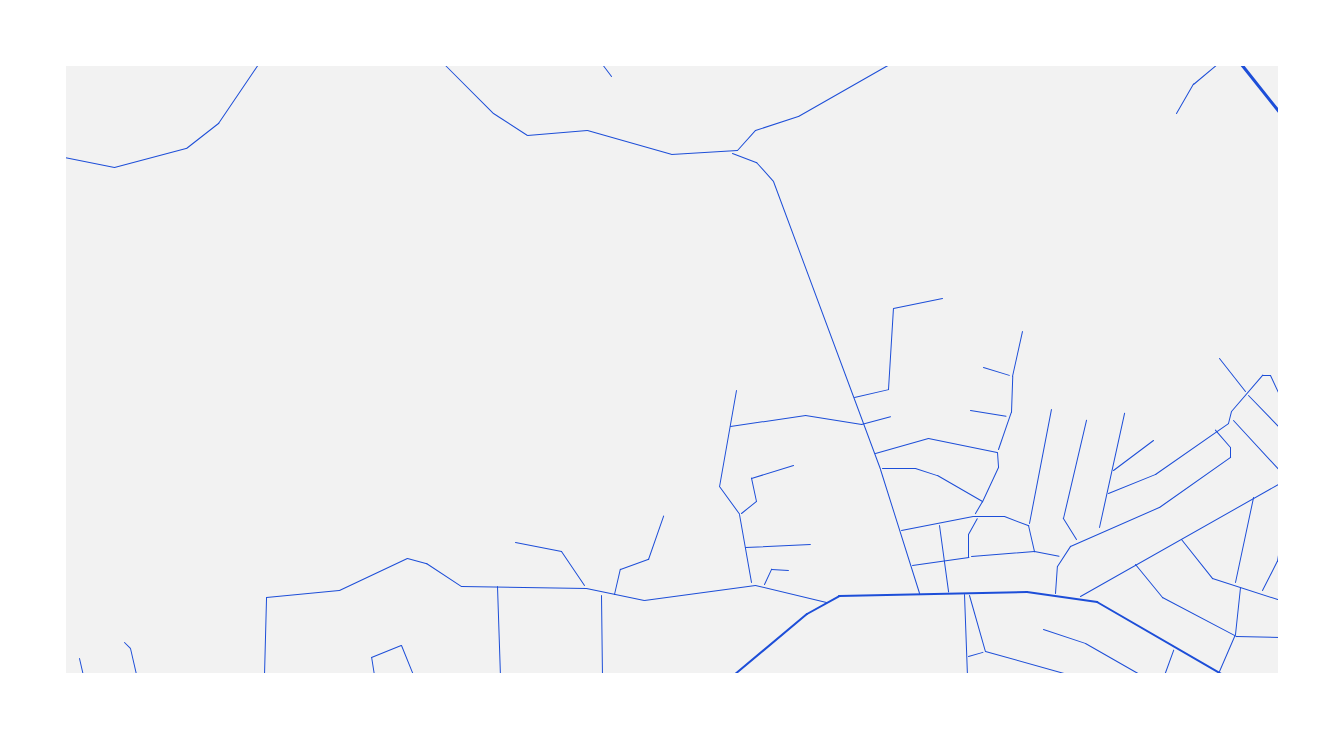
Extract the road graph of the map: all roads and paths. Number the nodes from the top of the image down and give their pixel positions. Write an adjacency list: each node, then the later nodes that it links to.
1 (258, 64): 11 (street)
2 (444, 64): 10 (street)
3 (602, 64): 7 (street)
4 (889, 64): 10 (street)
5 (1217, 64): 8 (street)
6 (1241, 64): 9 (main road)
7 (611, 76)
8 (1176, 113)
9 (1280, 113)
10 (730, 153): 20 (street)
11 (64, 157)
12 (942, 298): 20 (street)
13 (1022, 331): 16 (street)
14 (1219, 358): 18 (street)
15 (983, 367): 16 (street)
16 (1012, 376): 25 (street)
17 (736, 390): 29 (street)
18 (1247, 394): 19 (street); 26 (street); 30 (street)
19 (1280, 396)
20 (852, 398): 28 (street)
21 (1051, 409): 48 (street)
22 (970, 410): 25 (street)
23 (1124, 413): 37 (street)
24 (890, 416): 28 (street)
25 (1008, 418): 33 (street)
26 (1231, 419): 31 (street); 38 (street)
27 (1086, 420): 52 (street)
28 (861, 424): 29 (street); 34 (street)
29 (728, 426): 43 (street)
30 (1280, 428)
31 (1215, 430): 40 (street); 49 (street)
32 (1153, 440): 37 (street)
33 (997, 452): 34 (street); 42 (street)
34 (872, 454): 36 (street)
35 (793, 465): 43 (street)
36 (880, 469): 42 (street); 50 (street)
37 (1111, 471): 40 (street)
38 (1280, 471)
39 (1280, 483): 41 (street)
40 (1108, 493): 49 (street)
41 (1254, 495): 51 (street); 64 (street)
42 (982, 501): 46 (street)
43 (739, 514): 56 (street)
44 (978, 515): 46 (street); 48 (street); 59 (street)
45 (663, 516): 76 (street)
46 (973, 516): 47 (street)
47 (939, 525): 50 (street); 60 (street)
48 (1028, 525): 57 (street)
49 (1099, 530): 52 (street)
50 (899, 531): 62 (street)
51 (1180, 537): 61 (street); 64 (street)
52 (1077, 541): 58 (street)
53 (515, 542): 69 (street)
54 (1280, 543): 71 (street)
55 (810, 544): 56 (street)
56 (742, 547): 65 (street)
57 (1034, 551): 58 (street); 59 (street)
58 (1060, 556): 74 (street)
59 (968, 557): 60 (street)
60 (943, 560): 62 (street); 75 (street)
61 (1134, 562): 77 (street); 81 (street)
62 (911, 565): 72 (street)
63 (788, 570): 68 (street)
64 (1235, 582): 66 (street)
65 (752, 585): 68 (street); 76 (street)
66 (1241, 585): 71 (street); 81 (street)
67 (497, 586): 69 (street); 91 (street); 94 (street)
68 (763, 586): 79 (street)
69 (586, 588): 70 (street)
70 (600, 592): 76 (street); 95 (street)
71 (1261, 592): 78 (street)
72 (919, 593): 75 (street); 79 (street)
73 (966, 593): 74 (street); 75 (street); 85 (street); 86 (street)
74 (1055, 593): 77 (street)
75 (948, 594)
76 (614, 596)
77 (1080, 596): 84 (street)
78 (1280, 600)
79 (826, 602): 96 (street)
80 (1043, 629): 99 (street)
81 (1235, 634): 82 (street); 88 (street)
82 (1280, 637)
83 (124, 642): 90 (street)
84 (1174, 647): 88 (street); 100 (street)
85 (985, 651): 86 (street); 98 (street)
86 (966, 656): 97 (street)
87 (79, 658): 89 (street)
88 (1218, 672): 101 (street)
89 (83, 675)
90 (136, 675)
91 (264, 675)
92 (374, 675): 93 (street)
93 (413, 675)
94 (500, 675)
95 (602, 675)
96 (734, 675)
97 (967, 675)
98 (1071, 675)
99 (1141, 675)
100 (1164, 675)
101 (1223, 675)

